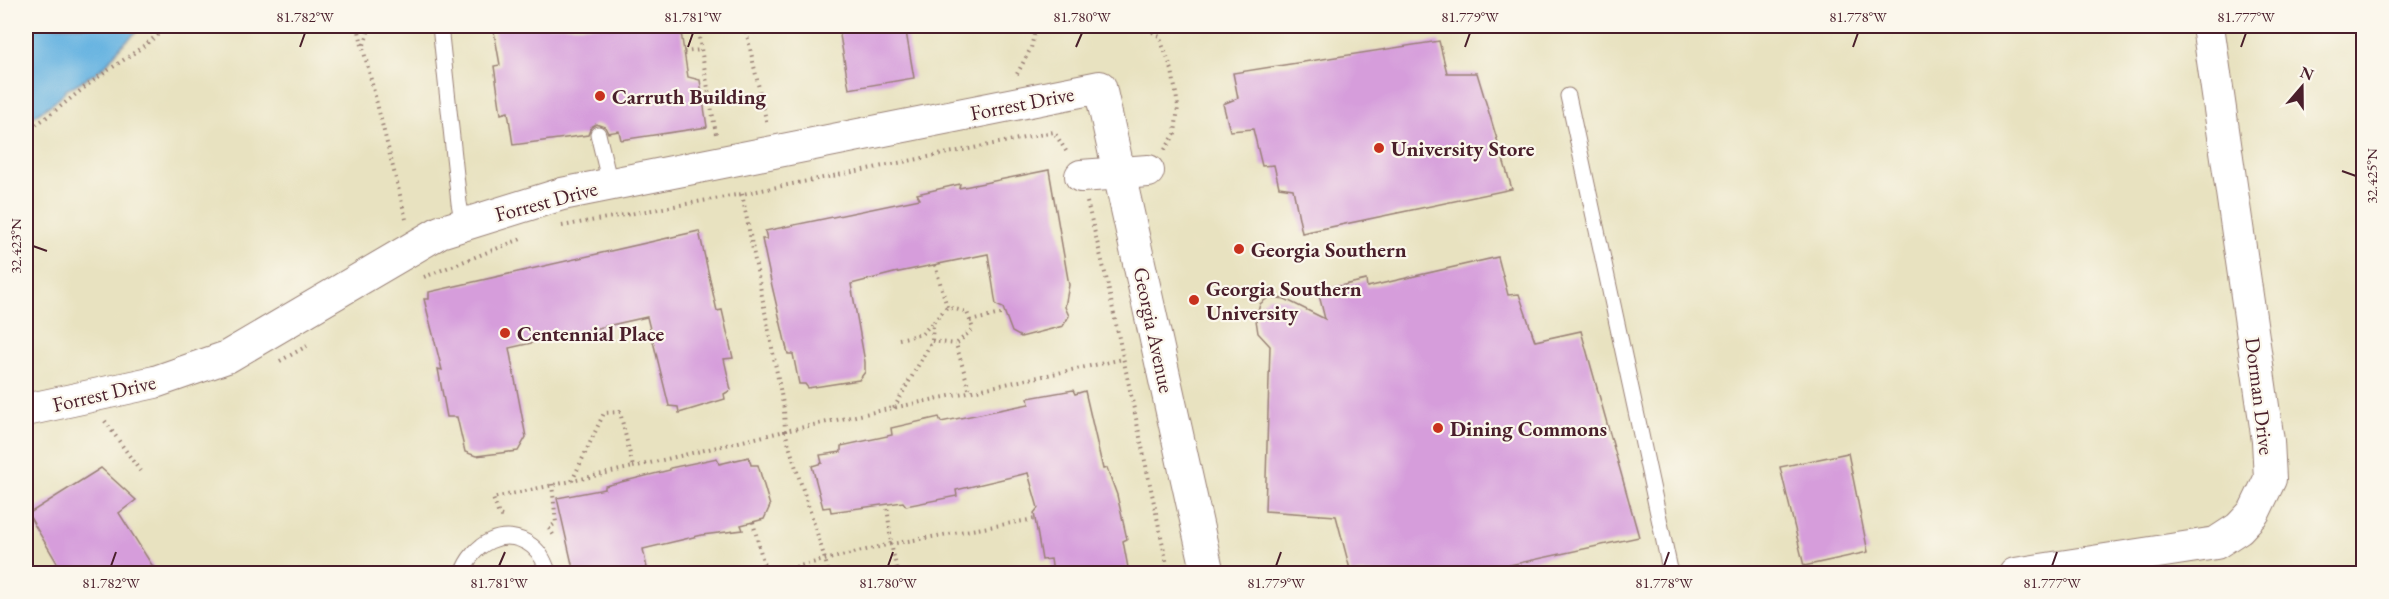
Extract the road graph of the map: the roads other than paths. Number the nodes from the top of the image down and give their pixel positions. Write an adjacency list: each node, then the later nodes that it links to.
1 (440, 26): 9 (lane)
2 (2208, 26): 15 (street, Dorman Drive)
3 (1100, 87): 6 (street, Georgia Avenue); 8 (street, Forrest Drive)
4 (1568, 96): 14 (lane)
5 (598, 134): 8 (lane)
6 (1133, 172): 7 (street); 13 (street, Georgia Avenue)
7 (1081, 176)
8 (610, 184): 9 (street, Forrest Drive)
9 (463, 224): 10 (street, Forrest Drive)
10 (26, 410)
11 (462, 573): 12 (lane)
12 (549, 573)
13 (1208, 573)
14 (1671, 573)
15 (2015, 573)

